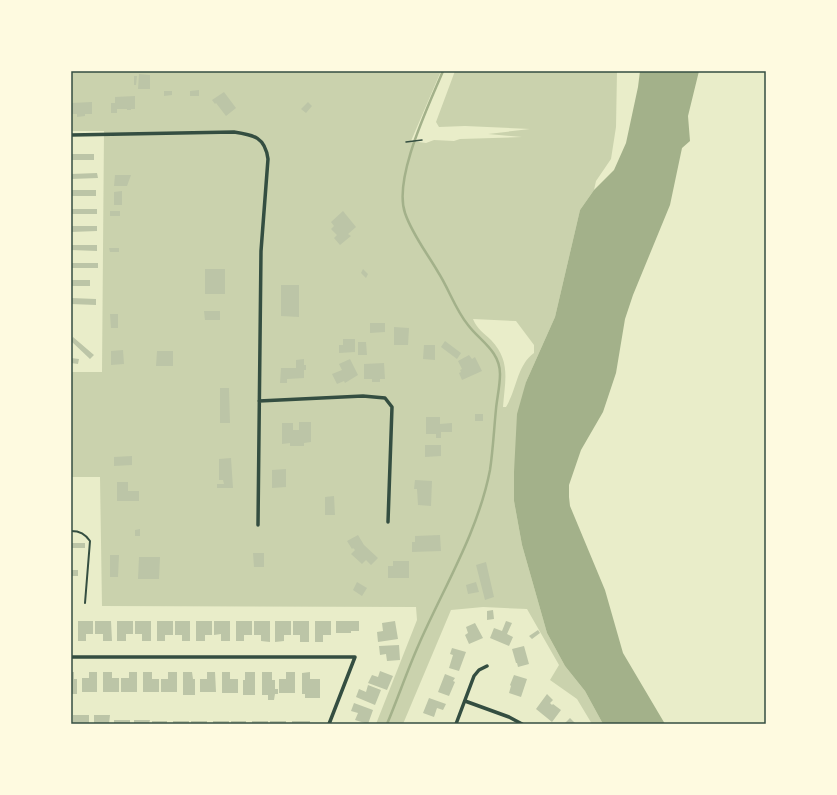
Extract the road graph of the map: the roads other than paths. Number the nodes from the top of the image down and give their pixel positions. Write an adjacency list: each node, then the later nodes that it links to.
1 (71, 135): 2 (street)
2 (259, 401): 3 (street); 4 (street)
3 (388, 522)
4 (258, 525)
5 (71, 531): 6 (lane)
6 (85, 603)
7 (71, 656): 10 (street)
8 (487, 666): 9 (street)
9 (465, 701): 11 (street); 12 (street)
10 (329, 724)
11 (456, 724)
12 (522, 724)

